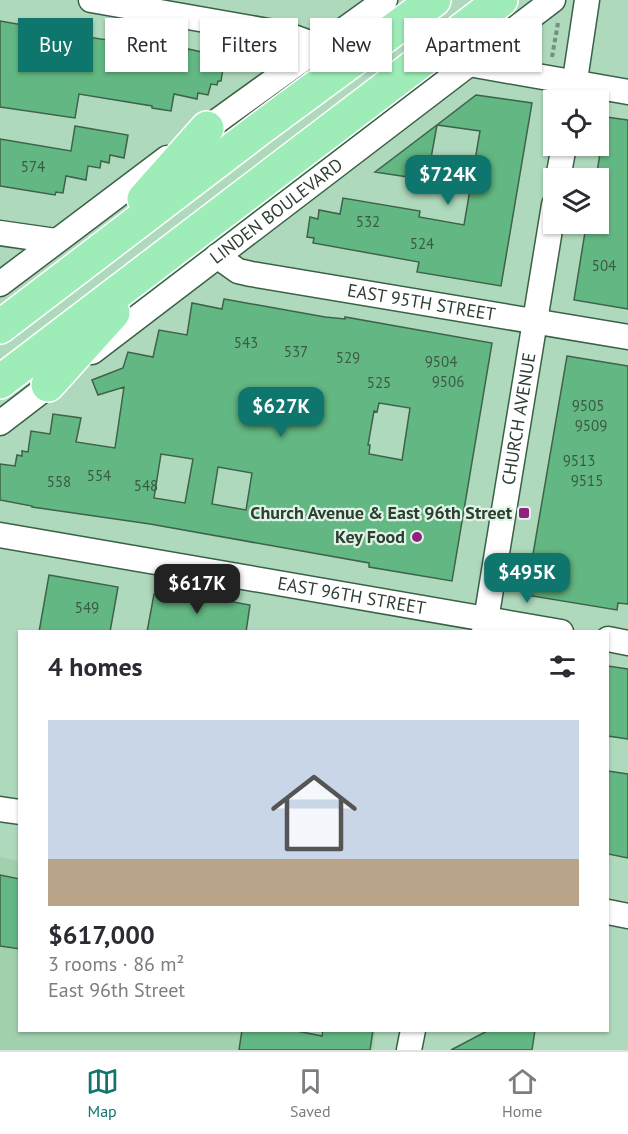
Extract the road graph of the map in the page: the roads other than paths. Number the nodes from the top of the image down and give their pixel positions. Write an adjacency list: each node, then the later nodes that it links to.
1 (91, 0): 9 (street)
2 (385, 0): 7 (street)
3 (434, 0): 21 (highway)
4 (501, 0): 23 (highway, LINDEN BOULEVARD)
5 (587, 0): 14 (street)
6 (556, 8): 8 (street, LINDEN BOULEVARD)
7 (360, 18)
8 (540, 18)
9 (310, 43)
10 (310, 55): 17 (street)
11 (459, 72): 22 (street, LINDEN BOULEVARD)
12 (499, 72): 13 (street)
13 (566, 90)
14 (573, 90)
15 (609, 92): 16 (street)
16 (628, 92)
17 (207, 128): 20 (street); 21 (highway)
18 (0, 233): 20 (street)
19 (549, 234): 25 (street, CHURCH AVENUE)
20 (56, 241): 24 (street)
21 (106, 245): 26 (highway)
22 (218, 256): 25 (street, EAST 95TH STREET); 29 (street, LINDEN BOULEVARD)
23 (153, 264): 28 (highway, LINDEN BOULEVARD); 29 (highway)
24 (0, 284)
25 (533, 321): 27 (street, EAST 95TH STREET); 32 (street, CHURCH AVENUE)
26 (0, 327)
27 (628, 337)
28 (0, 382)
29 (48, 385): 30 (street, LINDEN BOULEVARD)
30 (0, 423)
31 (0, 535): 32 (street, EAST 96TH STREET)
32 (485, 625): 33 (street, EAST 96TH STREET)
33 (539, 630)
34 (609, 639): 35 (street)
35 (628, 643)
36 (0, 809): 37 (street)
37 (18, 812)
38 (609, 912): 39 (street)
39 (628, 916)
40 (413, 1032): 41 (street)
41 (410, 1050)

